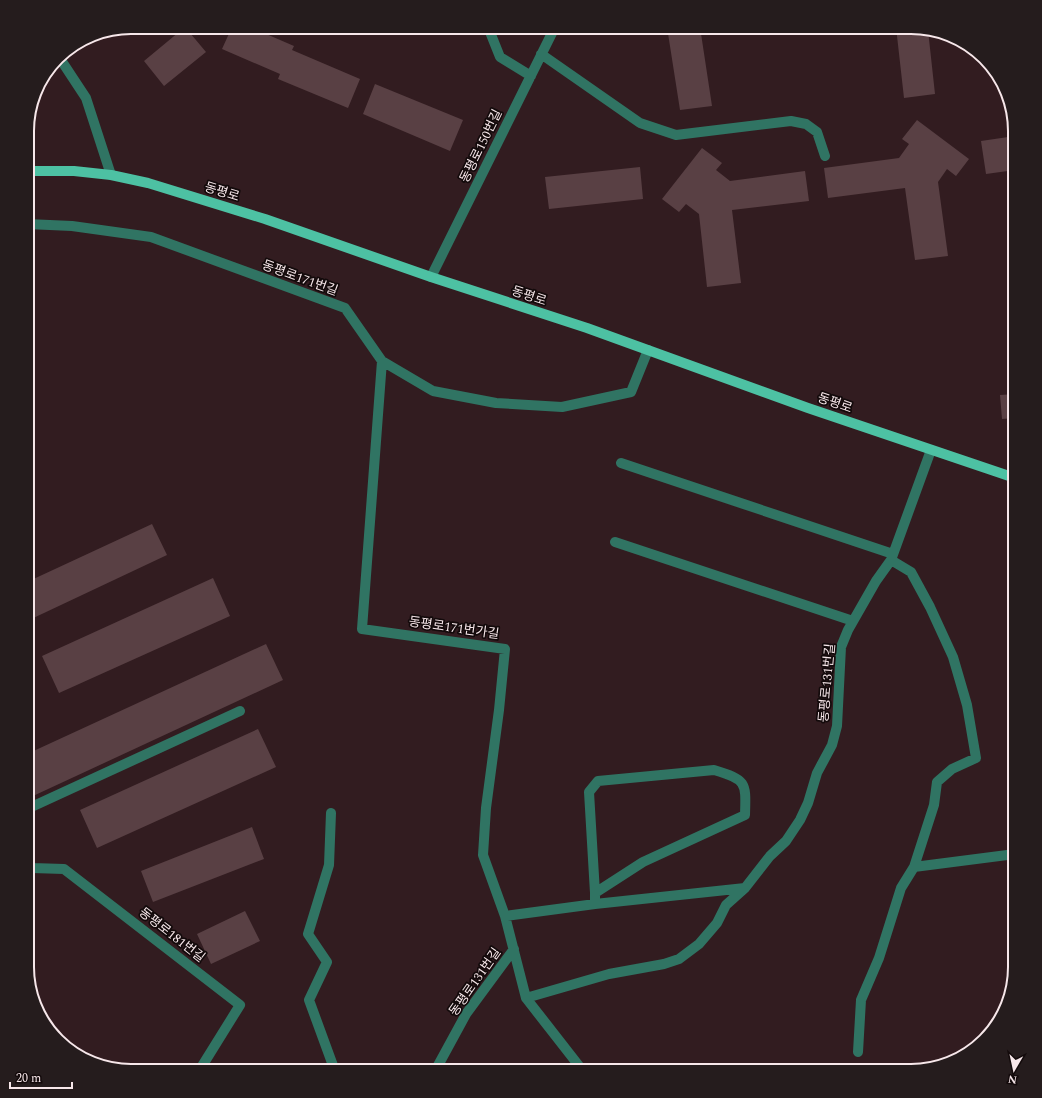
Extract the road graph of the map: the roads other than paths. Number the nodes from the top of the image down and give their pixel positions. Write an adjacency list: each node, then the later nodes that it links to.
1 (491, 34): 7 (street)
2 (548, 34): 4 (street)
3 (552, 34): 4 (street, 동평로150번길)
4 (550, 37): 5 (street, 동평로150번길)
5 (541, 54): 7 (street, 동평로150번길); 8 (street)
6 (63, 63): 10 (street)
7 (530, 76): 12 (street, 동평로150번길)
8 (825, 156)
9 (34, 171): 10 (main road, 동평로)
10 (111, 175): 12 (main road, 동평로)
11 (34, 224): 14 (street, 동평로171번길)
12 (431, 277): 13 (main road, 동평로)
13 (648, 350): 14 (street, 동평로171번길); 15 (main road, 동평로)
14 (382, 361): 30 (street, 동평로171번가길)
15 (932, 450): 17 (main road, 동평로); 19 (street, 동평로131번길)
16 (621, 463): 19 (street)
17 (1008, 476)
18 (615, 542): 20 (street)
19 (892, 557): 20 (street, 동평로131번길); 25 (street)
20 (853, 621): 27 (street, 동평로131번길)
21 (240, 711): 22 (street)
22 (34, 806)
23 (331, 813): 35 (street)
24 (1008, 855): 25 (street)
25 (914, 867): 33 (street)
26 (34, 868): 34 (street, 동평로181번길)
27 (745, 888): 29 (street); 32 (street, 동평로131번길)
28 (595, 893): 28 (street); 29 (street)
29 (596, 904): 30 (street)
30 (505, 916): 31 (street, 동평로171번가길)
31 (514, 949): 32 (street, 동평로131번길); 36 (street, 동평로131번길)
32 (526, 998): 37 (street, 동평로131번길)
33 (858, 1052)
34 (203, 1064)
35 (332, 1064)
36 (438, 1064)
37 (578, 1064)

